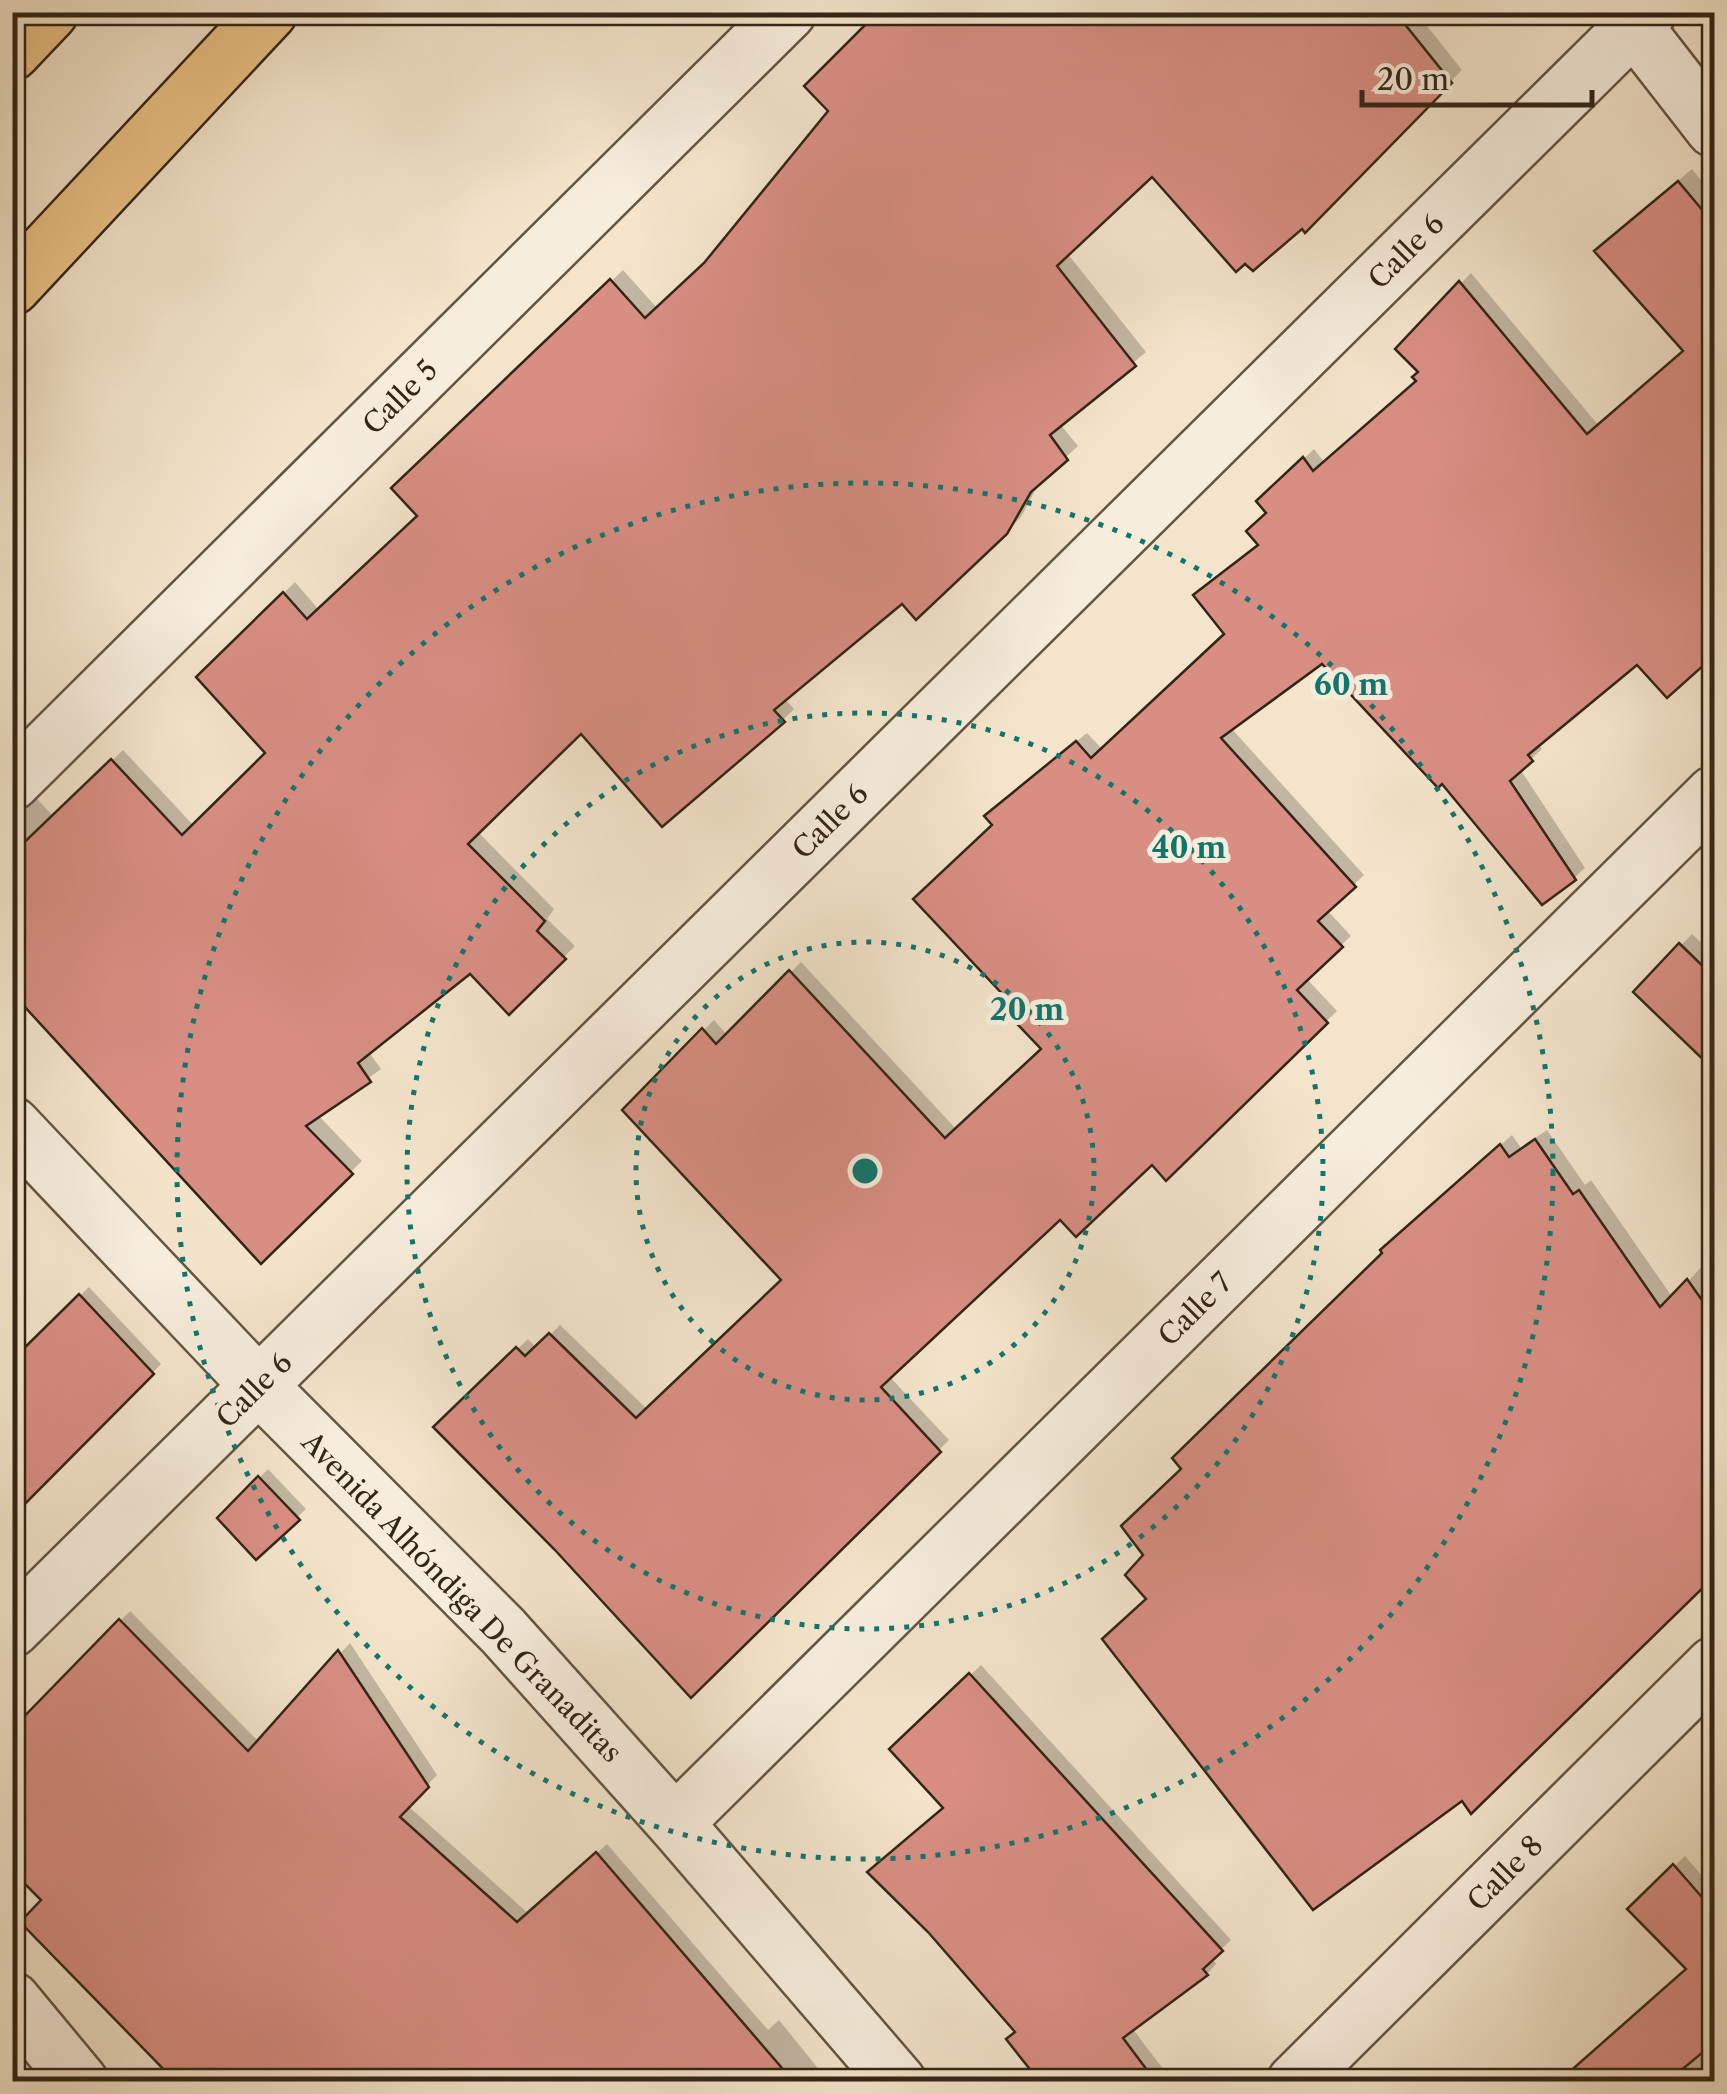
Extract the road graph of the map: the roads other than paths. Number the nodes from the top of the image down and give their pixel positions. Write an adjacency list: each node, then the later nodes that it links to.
1 (50, 12): 5 (main road)
2 (269, 12): 7 (main road)
3 (788, 12): 8 (street, Calle 5)
4 (1635, 17): 6 (street); 11 (street, Calle 6)
5 (12, 52)
6 (1714, 128)
7 (12, 287)
8 (12, 782)
9 (1714, 794): 14 (street, Calle 7)
10 (12, 1125): 11 (street, Avenida Alhóndiga De Granaditas)
11 (258, 1386): 12 (street, Calle 6); 14 (street, Avenida Alhóndiga De Granaditas)
12 (12, 1629)
13 (1714, 1665): 18 (street, Calle 8)
14 (675, 1823): 17 (street, Avenida Alhóndiga De Granaditas)
15 (12, 2000): 16 (street)
16 (80, 2082)
17 (898, 2082)
18 (1295, 2082)

